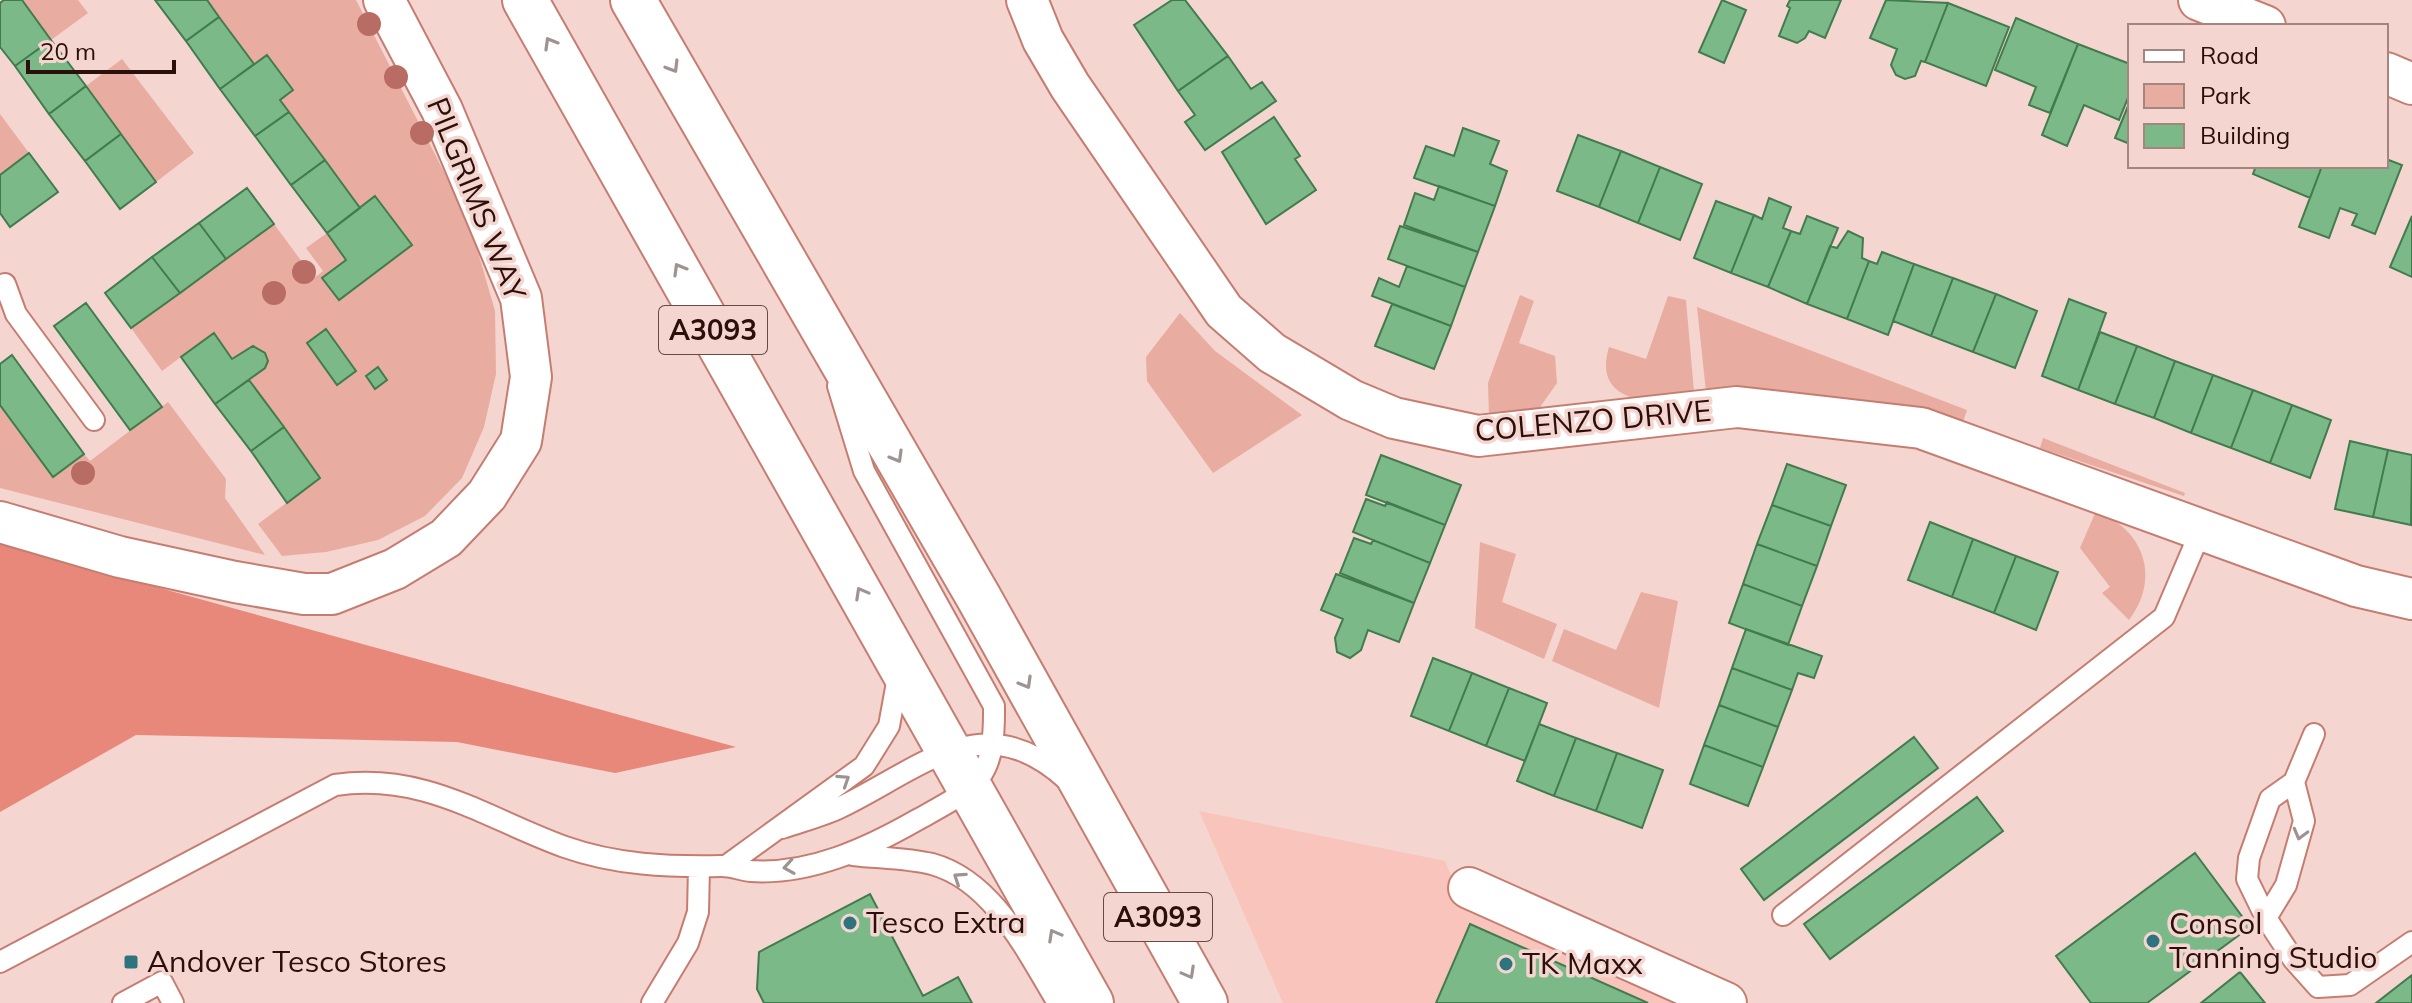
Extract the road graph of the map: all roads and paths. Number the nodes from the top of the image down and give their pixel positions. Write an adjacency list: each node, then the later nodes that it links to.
1 (384, 0): 13 (street, PILGRIMS WAY)
2 (525, 0): 16 (main road, A3093, one-way to 2)
3 (633, 0): 10 (main road, A3093, one-way to 10)
4 (1027, 0): 14 (street, COLENZO DRIVE)
5 (2199, 0): 6 (street)
6 (2260, 24)
7 (2388, 74): 8 (street)
8 (2412, 84)
9 (5, 284): 11 (lane)
10 (817, 317): 18 (lane); 23 (main road, A3093, one-way to 23)
11 (8, 320): 12 (lane)
12 (94, 420)
13 (0, 522)
14 (2202, 528): 15 (street, COLENZO DRIVE); 28 (lane)
15 (2412, 599)
16 (900, 661): 19 (main road, A3093); 22 (lane, one-way to 16)
17 (2314, 734): 20 (lane)
18 (994, 742): 19 (lane); 21 (lane); 23 (lane)
19 (951, 749): 21 (main road, A3093); 22 (lane)
20 (2294, 782): 29 (lane, one-way to 29); 29 (lane)
21 (972, 789): 24 (lane); 36 (main road, A3093, one-way to 21)
22 (782, 828): 25 (lane)
23 (1111, 831): 37 (main road, A3093, one-way to 37)
24 (851, 855): 25 (lane, one-way to 25); 35 (lane, one-way to 24)
25 (726, 866): 26 (lane)
26 (699, 867): 31 (lane); 34 (lane)
27 (1469, 888): 38 (street)
28 (1783, 915)
29 (2266, 918): 30 (lane)
30 (2412, 942)
31 (0, 962)
32 (123, 1003): 33 (lane)
33 (173, 1003)
34 (652, 1003)
35 (1058, 1003)
36 (1091, 1003)
37 (1205, 1003)
38 (1726, 1003)

